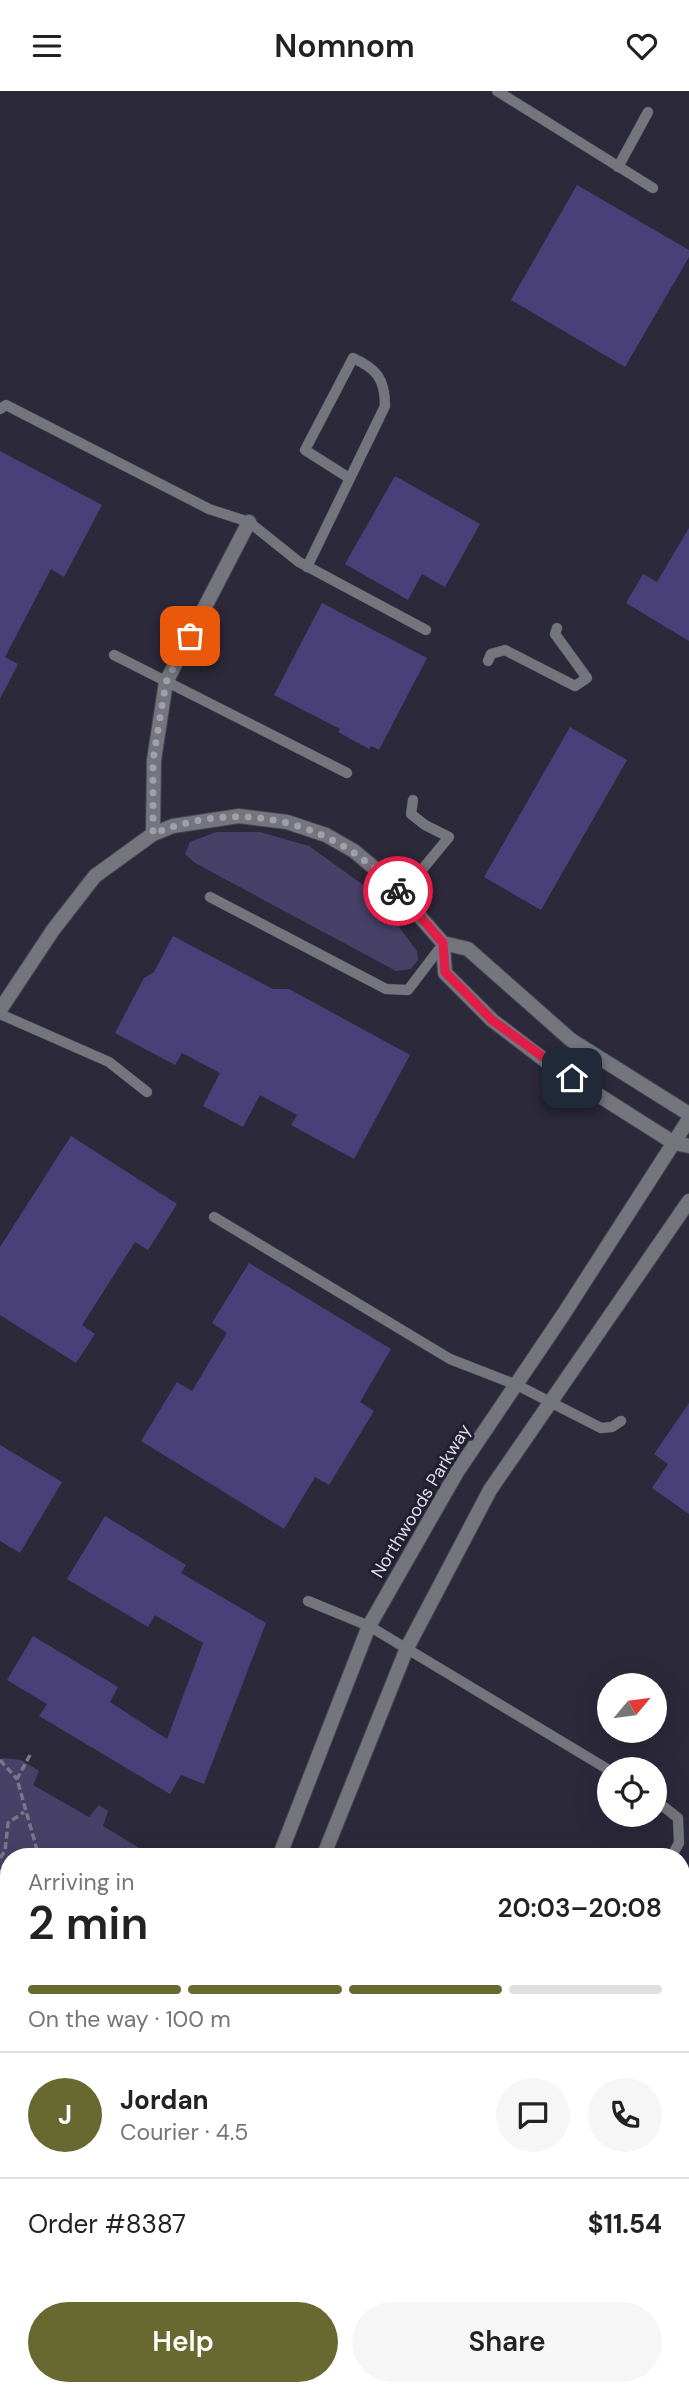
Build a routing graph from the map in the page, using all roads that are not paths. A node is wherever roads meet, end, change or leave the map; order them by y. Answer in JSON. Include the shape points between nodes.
{"nodes":[{"id":1,"x":497,"y":91,"type":"edge"},
{"id":2,"x":648,"y":112,"type":"dead end"},
{"id":3,"x":618,"y":167,"type":"junction"},
{"id":4,"x":653,"y":188,"type":"dead end"},
{"id":5,"x":0,"y":409,"type":"edge"},
{"id":6,"x":349,"y":478,"type":"junction"},
{"id":7,"x":249,"y":522,"type":"junction"},
{"id":8,"x":307,"y":566,"type":"junction"},
{"id":9,"x":557,"y":628,"type":"dead end"},
{"id":10,"x":426,"y":630,"type":"dead end"},
{"id":11,"x":114,"y":655,"type":"dead end"},
{"id":12,"x":488,"y":661,"type":"dead end"},
{"id":13,"x":166,"y":682,"type":"junction"},
{"id":14,"x":347,"y":773,"type":"dead end"},
{"id":15,"x":413,"y":800,"type":"dead end"},
{"id":16,"x":153,"y":834,"type":"junction"},
{"id":17,"x":401,"y":895,"type":"junction"},
{"id":18,"x":210,"y":897,"type":"dead end"},
{"id":19,"x":443,"y":943,"type":"junction"},
{"id":20,"x":0,"y":1012,"type":"edge"},
{"id":21,"x":147,"y":1091,"type":"dead end"},
{"id":22,"x":689,"y":1117,"type":"edge"},
{"id":23,"x":674,"y":1143,"type":"junction"},
{"id":24,"x":689,"y":1146,"type":"edge"},
{"id":25,"x":689,"y":1201,"type":"edge"},
{"id":26,"x":214,"y":1217,"type":"dead end"},
{"id":27,"x":517,"y":1385,"type":"junction"},
{"id":28,"x":551,"y":1402,"type":"junction"},
{"id":29,"x":621,"y":1421,"type":"dead end"},
{"id":30,"x":308,"y":1601,"type":"dead end"},
{"id":31,"x":369,"y":1626,"type":"junction"},
{"id":32,"x":407,"y":1648,"type":"junction"},
{"id":33,"x":597,"y":1763,"type":"edge"},
{"id":34,"x":667,"y":1809,"type":"edge"},
{"id":35,"x":283,"y":1848,"type":"edge"},
{"id":36,"x":327,"y":1848,"type":"edge"},
{"id":37,"x":676,"y":1848,"type":"edge"}],
"edges":[{"from":1,"to":3,"type":"lane"},
{"from":2,"to":3,"type":"lane"},
{"from":3,"to":4,"type":"lane"},
{"from":5,"to":7,"type":"lane","via":[[6,405],[209,509]]},
{"from":6,"to":6,"type":"lane","via":[[385,406],[385,384],[373,367],[353,358],[304,450]]},
{"from":6,"to":8,"type":"lane"},
{"from":7,"to":8,"type":"lane"},
{"from":7,"to":13,"type":"street"},
{"from":8,"to":10,"type":"lane"},
{"from":9,"to":12,"type":"lane","via":[[555,634],[587,678],[575,685],[505,650],[491,654]]},
{"from":11,"to":13,"type":"lane"},
{"from":13,"to":14,"type":"lane"},
{"from":13,"to":16,"type":"street","via":[[153,760]]},
{"from":15,"to":17,"type":"lane","via":[[411,814],[449,837]]},
{"from":16,"to":17,"type":"street","via":[[173,826],[239,816],[287,822],[355,851]]},
{"from":16,"to":20,"type":"street","via":[[95,876],[53,930]]},
{"from":17,"to":19,"type":"street"},
{"from":18,"to":19,"type":"lane","via":[[386,989],[408,990]]},
{"from":19,"to":22,"type":"street","via":[[468,949],[571,1040]]},
{"from":19,"to":23,"type":"street","via":[[445,972],[492,1020],[551,1065]]},
{"from":20,"to":21,"type":"lane","via":[[109,1062]]},
{"from":22,"to":23,"type":"street","name":"Northwoods Parkway"},
{"from":23,"to":24,"type":"street"},
{"from":23,"to":27,"type":"street","name":"Northwoods Parkway"},
{"from":25,"to":28,"type":"street"},
{"from":26,"to":27,"type":"lane","via":[[450,1359]]},
{"from":27,"to":28,"type":"lane"},
{"from":27,"to":31,"type":"street","name":"Northwoods Parkway","via":[[457,1472]]},
{"from":28,"to":29,"type":"lane","via":[[601,1428]]},
{"from":28,"to":32,"type":"street","via":[[490,1490]]},
{"from":30,"to":31,"type":"lane"},
{"from":31,"to":32,"type":"lane"},
{"from":31,"to":35,"type":"street","name":"Northwoods Parkway"},
{"from":32,"to":33,"type":"lane"},
{"from":32,"to":36,"type":"street"},
{"from":34,"to":37,"type":"lane","via":[[678,1818]]}]}
